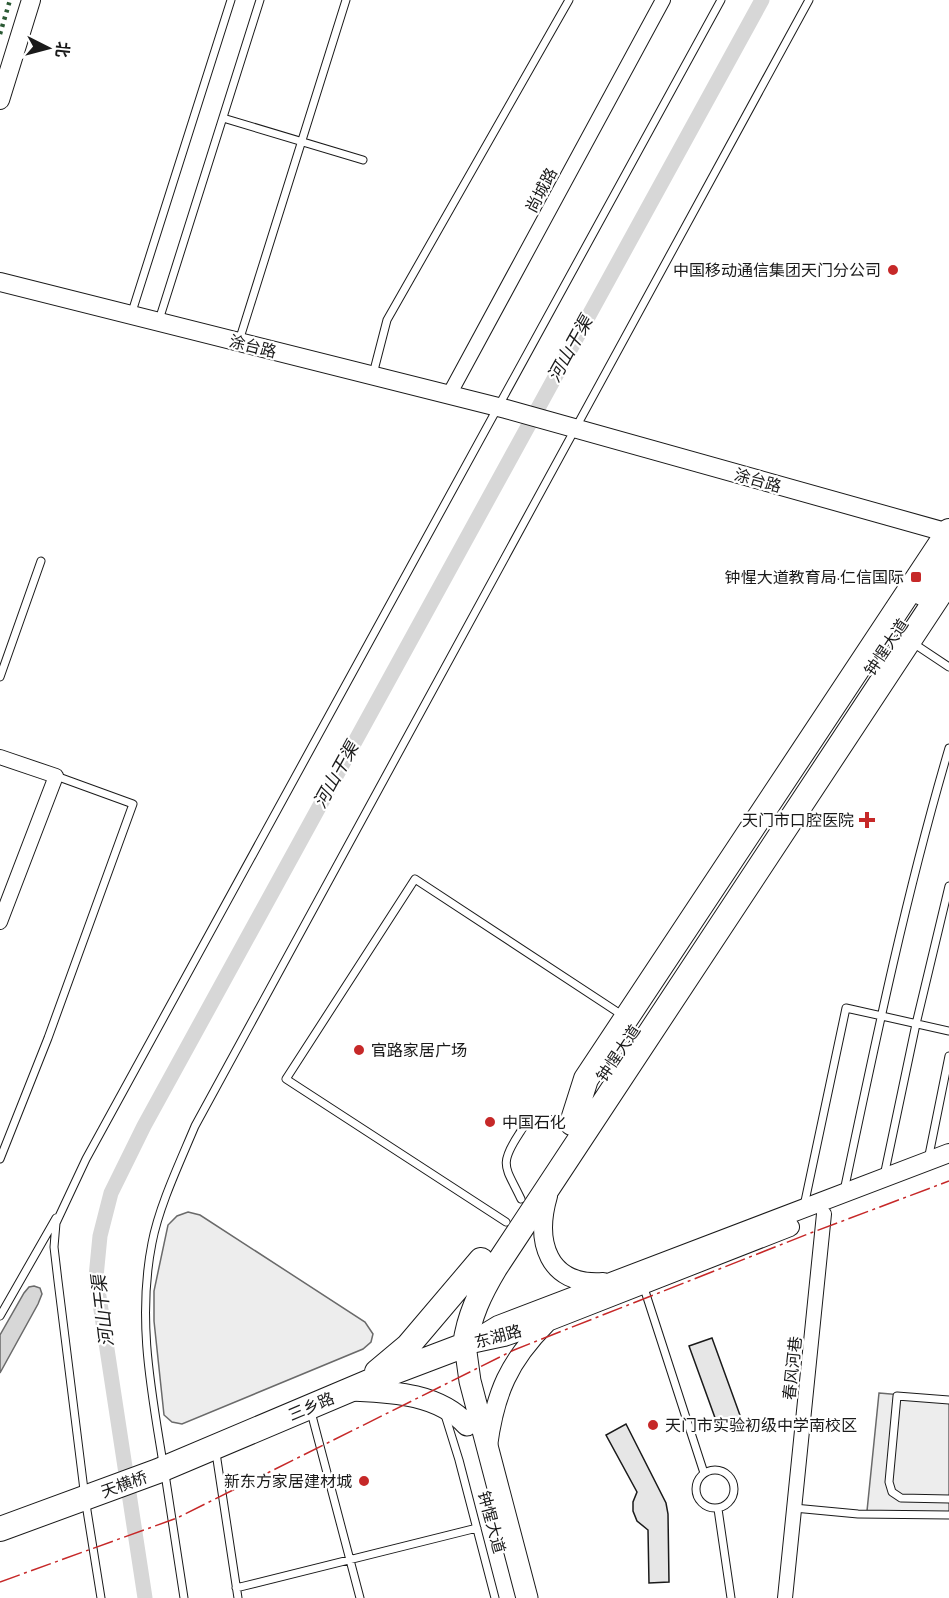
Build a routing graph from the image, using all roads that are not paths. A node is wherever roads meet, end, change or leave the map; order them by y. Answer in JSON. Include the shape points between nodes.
{"nodes":[{"id":1,"x":31,"y":0,"type":"edge"},
{"id":2,"x":231,"y":0,"type":"edge"},
{"id":3,"x":260,"y":0,"type":"edge"},
{"id":4,"x":346,"y":0,"type":"edge"},
{"id":5,"x":569,"y":0,"type":"edge"},
{"id":6,"x":663,"y":0,"type":"edge"},
{"id":7,"x":721,"y":0,"type":"edge"},
{"id":8,"x":809,"y":0,"type":"edge"},
{"id":9,"x":0,"y":100,"type":"edge"},
{"id":10,"x":223,"y":118,"type":"junction"},
{"id":11,"x":302,"y":141,"type":"junction"},
{"id":12,"x":363,"y":160,"type":"dead end"},
{"id":13,"x":0,"y":282,"type":"edge"},
{"id":14,"x":130,"y":315,"type":"junction"},
{"id":15,"x":158,"y":322,"type":"junction"},
{"id":16,"x":238,"y":342,"type":"junction"},
{"id":17,"x":372,"y":376,"type":"junction"},
{"id":18,"x":449,"y":395,"type":"junction"},
{"id":19,"x":502,"y":408,"type":"junction"},
{"id":20,"x":572,"y":427,"type":"junction"},
{"id":21,"x":949,"y":537,"type":"edge"},
{"id":22,"x":41,"y":561,"type":"dead end"},
{"id":23,"x":949,"y":580,"type":"edge"},
{"id":24,"x":949,"y":602,"type":"edge"},
{"id":25,"x":919,"y":646,"type":"junction"},
{"id":26,"x":949,"y":668,"type":"edge"},
{"id":27,"x":0,"y":677,"type":"edge"},
{"id":28,"x":949,"y":748,"type":"edge"},
{"id":29,"x":0,"y":757,"type":"edge"},
{"id":30,"x":56,"y":776,"type":"junction"},
{"id":31,"x":949,"y":886,"type":"edge"},
{"id":32,"x":0,"y":922,"type":"edge"},
{"id":33,"x":729,"y":922,"type":"junction"},
{"id":34,"x":880,"y":1016,"type":"junction"},
{"id":35,"x":626,"y":1018,"type":"junction"},
{"id":36,"x":916,"y":1024,"type":"junction"},
{"id":37,"x":949,"y":1031,"type":"edge"},
{"id":38,"x":949,"y":1056,"type":"edge"},
{"id":39,"x":572,"y":1122,"type":"junction"},
{"id":40,"x":949,"y":1153,"type":"edge"},
{"id":41,"x":0,"y":1159,"type":"edge"},
{"id":42,"x":928,"y":1161,"type":"junction"},
{"id":43,"x":949,"y":1165,"type":"edge"},
{"id":44,"x":883,"y":1178,"type":"junction"},
{"id":45,"x":552,"y":1180,"type":"junction"},
{"id":46,"x":843,"y":1194,"type":"junction"},
{"id":47,"x":521,"y":1199,"type":"junction"},
{"id":48,"x":66,"y":1200,"type":"junction"},
{"id":49,"x":803,"y":1209,"type":"junction"},
{"id":50,"x":824,"y":1214,"type":"junction"},
{"id":51,"x":506,"y":1222,"type":"junction"},
{"id":52,"x":481,"y":1260,"type":"junction"},
{"id":53,"x":640,"y":1278,"type":"junction"},
{"id":54,"x":611,"y":1282,"type":"junction"},
{"id":55,"x":0,"y":1316,"type":"edge"},
{"id":56,"x":550,"y":1321,"type":"junction"},
{"id":57,"x":458,"y":1348,"type":"junction"},
{"id":58,"x":350,"y":1390,"type":"junction"},
{"id":59,"x":949,"y":1400,"type":"edge"},
{"id":60,"x":440,"y":1405,"type":"junction"},
{"id":61,"x":310,"y":1407,"type":"junction"},
{"id":62,"x":467,"y":1425,"type":"junction"},
{"id":63,"x":215,"y":1447,"type":"junction"},
{"id":64,"x":488,"y":1451,"type":"junction"},
{"id":65,"x":161,"y":1470,"type":"junction"},
{"id":66,"x":704,"y":1473,"type":"junction"},
{"id":67,"x":87,"y":1497,"type":"junction"},
{"id":68,"x":949,"y":1499,"type":"edge"},
{"id":69,"x":794,"y":1508,"type":"junction"},
{"id":70,"x":718,"y":1509,"type":"junction"},
{"id":71,"x":949,"y":1515,"type":"edge"},
{"id":72,"x":477,"y":1528,"type":"junction"},
{"id":73,"x":0,"y":1529,"type":"edge"},
{"id":74,"x":350,"y":1560,"type":"junction"},
{"id":75,"x":236,"y":1588,"type":"junction"},
{"id":76,"x":101,"y":1598,"type":"edge"},
{"id":77,"x":184,"y":1598,"type":"edge"},
{"id":78,"x":238,"y":1598,"type":"edge"},
{"id":79,"x":360,"y":1598,"type":"edge"},
{"id":80,"x":495,"y":1598,"type":"edge"},
{"id":81,"x":512,"y":1598,"type":"edge"},
{"id":82,"x":527,"y":1598,"type":"edge"},
{"id":83,"x":731,"y":1598,"type":"edge"},
{"id":84,"x":785,"y":1598,"type":"edge"}],
"edges":[{"from":1,"to":9,"type":"main road"},
{"from":2,"to":14,"type":"lane"},
{"from":3,"to":10,"type":"lane"},
{"from":4,"to":11,"type":"lane"},
{"from":5,"to":17,"type":"lane","via":[[387,320]]},
{"from":6,"to":18,"type":"street","name":"尚城路"},
{"from":7,"to":19,"type":"lane"},
{"from":8,"to":20,"type":"lane"},
{"from":10,"to":11,"type":"lane"},
{"from":10,"to":15,"type":"lane"},
{"from":11,"to":12,"type":"lane"},
{"from":11,"to":16,"type":"lane"},
{"from":13,"to":14,"type":"main road","name":"涂台路"},
{"from":14,"to":15,"type":"main road","name":"涂台路"},
{"from":15,"to":16,"type":"main road","name":"涂台路"},
{"from":16,"to":17,"type":"main road","name":"涂台路"},
{"from":17,"to":18,"type":"main road","name":"涂台路"},
{"from":18,"to":19,"type":"main road","name":"涂台路"},
{"from":19,"to":20,"type":"main road","name":"涂台路"},
{"from":19,"to":48,"type":"lane"},
{"from":20,"to":21,"type":"main road","name":"涂台路"},
{"from":20,"to":65,"type":"lane","via":[[195,1126],[172,1180],[152,1242],[144,1309],[147,1366]]},
{"from":21,"to":35,"type":"highway"},
{"from":21,"to":39,"type":"highway","name":"钟惺大道"},
{"from":22,"to":27,"type":"lane"},
{"from":23,"to":33,"type":"highway","name":"钟惺大道"},
{"from":24,"to":25,"type":"highway"},
{"from":25,"to":26,"type":"lane"},
{"from":25,"to":33,"type":"highway"},
{"from":28,"to":34,"type":"lane"},
{"from":29,"to":30,"type":"street"},
{"from":30,"to":32,"type":"street"},
{"from":30,"to":41,"type":"lane","via":[[133,804]]},
{"from":31,"to":36,"type":"lane"},
{"from":33,"to":45,"type":"highway","name":"钟惺大道"},
{"from":34,"to":36,"type":"lane"},
{"from":34,"to":46,"type":"lane"},
{"from":34,"to":49,"type":"lane","via":[[846,1008]]},
{"from":35,"to":39,"type":"highway","via":[[586,1079]]},
{"from":35,"to":51,"type":"lane","via":[[416,879],[286,1079]]},
{"from":36,"to":37,"type":"lane"},
{"from":36,"to":44,"type":"lane"},
{"from":38,"to":42,"type":"lane"},
{"from":39,"to":47,"type":"highway","name":"钟惺大道"},
{"from":39,"to":47,"type":"lane","via":[[535,1119],[522,1128],[505,1159]]},
{"from":40,"to":42,"type":"main road","name":"东湖路"},
{"from":42,"to":44,"type":"main road","name":"东湖路"},
{"from":43,"to":50,"type":"main road","name":"东湖路"},
{"from":44,"to":46,"type":"main road","name":"东湖路"},
{"from":45,"to":54,"type":"main road","via":[[542,1226],[549,1256],[571,1277]]},
{"from":45,"to":57,"type":"highway","name":"钟惺大道","via":[[485,1284]]},
{"from":46,"to":49,"type":"main road","name":"东湖路"},
{"from":47,"to":51,"type":"highway","name":"钟惺大道"},
{"from":48,"to":55,"type":"lane"},
{"from":48,"to":67,"type":"lane","via":[[56,1223],[54,1247]]},
{"from":49,"to":53,"type":"main road","name":"东湖路"},
{"from":50,"to":53,"type":"main road","name":"东湖路"},
{"from":50,"to":69,"type":"street","name":"春风河巷"},
{"from":51,"to":52,"type":"highway","name":"钟惺大道"},
{"from":52,"to":57,"type":"highway","name":"钟惺大道","via":[[462,1295],[453,1324]]},
{"from":52,"to":58,"type":"highway","via":[[408,1346]]},
{"from":53,"to":54,"type":"main road","name":"东湖路"},
{"from":53,"to":56,"type":"main road","name":"东湖路"},
{"from":53,"to":66,"type":"lane"},
{"from":54,"to":57,"type":"main road","name":"东湖路","via":[[498,1325]]},
{"from":56,"to":57,"type":"main road","name":"东湖路"},
{"from":56,"to":64,"type":"main road","via":[[523,1349],[502,1386]]},
{"from":57,"to":58,"type":"highway","name":"三乡路"},
{"from":57,"to":62,"type":"main road","name":"钟惺大道","via":[[454,1376]]},
{"from":57,"to":64,"type":"main road","name":"钟惺大道"},
{"from":58,"to":60,"type":"main road","via":[[399,1393]]},
{"from":58,"to":61,"type":"highway","name":"三乡路"},
{"from":59,"to":68,"type":"lane","via":[[897,1396],[889,1482],[892,1492],[901,1498]]},
{"from":60,"to":62,"type":"main road"},
{"from":60,"to":72,"type":"lane","via":[[451,1429]]},
{"from":61,"to":63,"type":"highway","name":"三乡路"},
{"from":61,"to":74,"type":"lane"},
{"from":62,"to":81,"type":"main road","name":"钟惺大道"},
{"from":63,"to":65,"type":"highway","name":"三乡路"},
{"from":63,"to":75,"type":"lane"},
{"from":64,"to":82,"type":"main road","name":"钟惺大道"},
{"from":65,"to":67,"type":"highway","name":"天横桥"},
{"from":65,"to":77,"type":"lane"},
{"from":66,"to":70,"type":"lane","via":[[697,1484],[698,1497],[706,1506]]},
{"from":66,"to":70,"type":"lane","via":[[717,1470],[733,1480],[733,1498]]},
{"from":67,"to":73,"type":"highway"},
{"from":67,"to":76,"type":"lane"},
{"from":69,"to":71,"type":"lane","via":[[858,1514]]},
{"from":69,"to":84,"type":"street","name":"春风河巷"},
{"from":70,"to":83,"type":"lane"},
{"from":72,"to":74,"type":"lane"},
{"from":72,"to":80,"type":"lane"},
{"from":74,"to":75,"type":"lane"},
{"from":74,"to":79,"type":"lane"},
{"from":75,"to":78,"type":"lane"}]}
